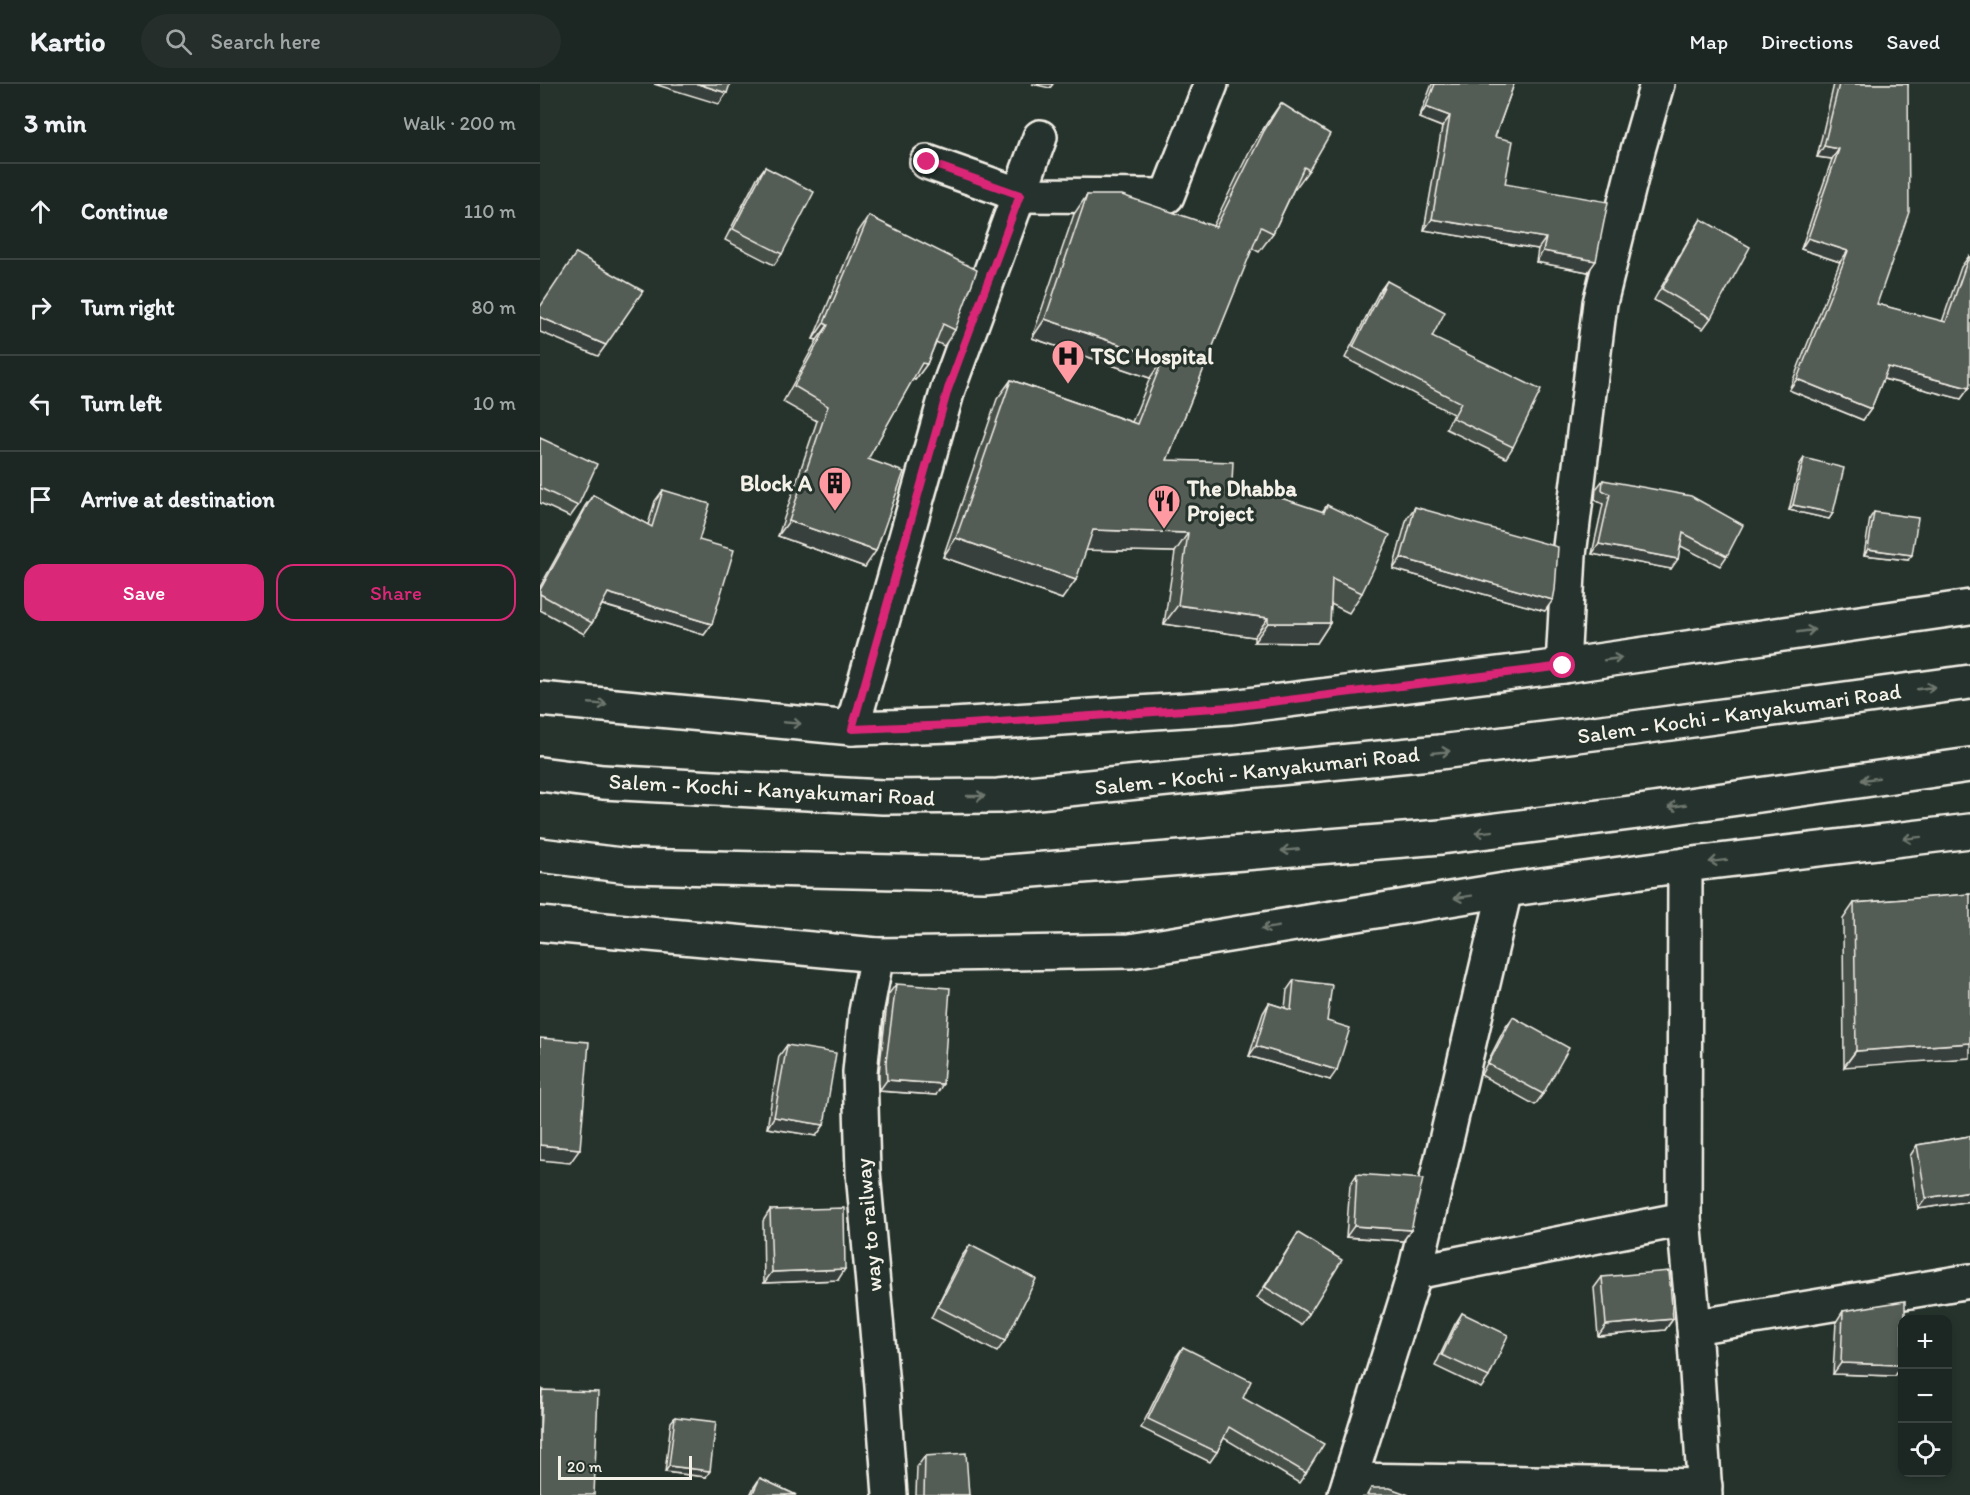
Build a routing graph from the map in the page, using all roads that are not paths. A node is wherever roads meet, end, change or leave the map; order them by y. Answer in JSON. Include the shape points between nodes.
{"nodes":[{"id":1,"x":1211,"y":84,"type":"edge"},
{"id":2,"x":1657,"y":84,"type":"edge"},
{"id":3,"x":1040,"y":137,"type":"dead end"},
{"id":4,"x":927,"y":162,"type":"dead end"},
{"id":5,"x":1020,"y":195,"type":"junction"},
{"id":6,"x":1970,"y":607,"type":"edge"},
{"id":7,"x":1563,"y":666,"type":"junction"},
{"id":8,"x":1970,"y":682,"type":"edge"},
{"id":9,"x":540,"y":699,"type":"edge"},
{"id":10,"x":852,"y":729,"type":"junction"},
{"id":11,"x":1970,"y":765,"type":"edge"},
{"id":12,"x":540,"y":774,"type":"edge"},
{"id":13,"x":1970,"y":831,"type":"edge"},
{"id":14,"x":540,"y":855,"type":"edge"},
{"id":15,"x":1685,"y":865,"type":"junction"},
{"id":16,"x":1505,"y":890,"type":"junction"},
{"id":17,"x":540,"y":924,"type":"edge"},
{"id":18,"x":877,"y":955,"type":"junction"},
{"id":19,"x":1684,"y":1219,"type":"junction"},
{"id":20,"x":1415,"y":1272,"type":"junction"},
{"id":21,"x":1970,"y":1281,"type":"edge"},
{"id":22,"x":1694,"y":1327,"type":"junction"},
{"id":23,"x":1347,"y":1487,"type":"edge"},
{"id":24,"x":1705,"y":1490,"type":"edge"},
{"id":25,"x":890,"y":1495,"type":"edge"}],
"edges":[{"from":1,"to":5,"type":"main road","via":[[1167,196]]},
{"from":2,"to":7,"type":"main road","via":[[1600,303],[1569,555]]},
{"from":3,"to":5,"type":"main road"},
{"from":4,"to":5,"type":"main road"},
{"from":5,"to":10,"type":"main road","via":[[948,389]]},
{"from":7,"to":6,"type":"main road","one_way":true},
{"from":7,"to":10,"type":"main road","via":[[1231,707]]},
{"from":12,"to":8,"type":"main road","name":"Salem - Kochi - Kanyakumari Road","one_way":true,"via":[[883,797],[998,796],[1440,752]]},
{"from":9,"to":10,"type":"main road","one_way":true},
{"from":11,"to":14,"type":"main road","one_way":true,"via":[[1441,837],[983,874],[629,866]]},
{"from":13,"to":15,"type":"main road","one_way":true},
{"from":15,"to":16,"type":"main road"},
{"from":15,"to":19,"type":"main road"},
{"from":16,"to":18,"type":"main road","one_way":true,"via":[[1130,951]]},
{"from":16,"to":20,"type":"main road"},
{"from":17,"to":18,"type":"main road"},
{"from":18,"to":25,"type":"main road","name":"way to railway","via":[[861,1062],[861,1116]]},
{"from":19,"to":20,"type":"main road"},
{"from":19,"to":22,"type":"main road"},
{"from":20,"to":23,"type":"main road"},
{"from":21,"to":22,"type":"main road"},
{"from":22,"to":24,"type":"main road"},
{"from":23,"to":24,"type":"main road"}]}
